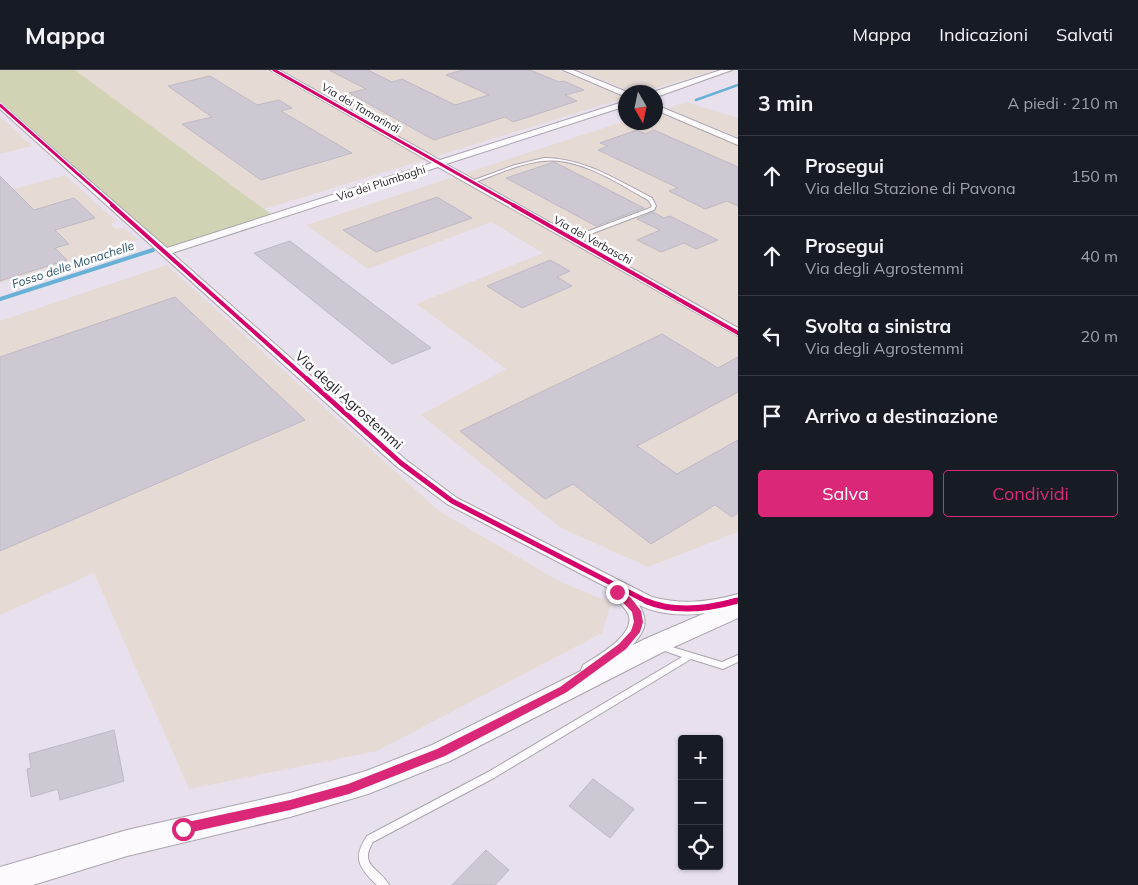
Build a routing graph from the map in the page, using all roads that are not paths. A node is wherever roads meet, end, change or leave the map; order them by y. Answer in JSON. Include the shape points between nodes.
{"nodes":[{"id":1,"x":274,"y":70,"type":"edge"},
{"id":2,"x":567,"y":70,"type":"edge"},
{"id":3,"x":728,"y":70,"type":"edge"},
{"id":4,"x":618,"y":92,"type":"edge"},
{"id":5,"x":663,"y":92,"type":"edge"},
{"id":6,"x":0,"y":104,"type":"edge"},
{"id":7,"x":618,"y":106,"type":"edge"},
{"id":8,"x":663,"y":110,"type":"edge"},
{"id":9,"x":738,"y":142,"type":"edge"},
{"id":10,"x":439,"y":164,"type":"junction"},
{"id":11,"x":471,"y":182,"type":"junction"},
{"id":12,"x":572,"y":239,"type":"junction"},
{"id":13,"x":165,"y":252,"type":"junction"},
{"id":14,"x":738,"y":333,"type":"edge"},
{"id":15,"x":598,"y":577,"type":"junction"},
{"id":16,"x":738,"y":600,"type":"edge"},
{"id":17,"x":738,"y":608,"type":"edge"},
{"id":18,"x":655,"y":645,"type":"junction"},
{"id":19,"x":690,"y":656,"type":"junction"},
{"id":20,"x":738,"y":658,"type":"edge"},
{"id":21,"x":564,"y":690,"type":"junction"},
{"id":22,"x":0,"y":881,"type":"edge"},
{"id":23,"x":384,"y":885,"type":"edge"}],
"edges":[{"from":1,"to":10,"type":"street","name":"Via dei Tamarindi"},
{"from":2,"to":4,"type":"street"},
{"from":3,"to":5,"type":"street"},
{"from":6,"to":13,"type":"street","name":"Via degli Agrostemmi"},
{"from":7,"to":10,"type":"street","name":"Via dei Plumbaghi"},
{"from":8,"to":9,"type":"street"},
{"from":10,"to":11,"type":"street","name":"Via dei Verbaschi"},
{"from":10,"to":13,"type":"street","name":"Via dei Plumbaghi"},
{"from":11,"to":12,"type":"street","name":"Via dei Verbaschi"},
{"from":11,"to":12,"type":"lane","via":[[538,161],[567,160],[581,164],[654,203],[652,209]]},
{"from":12,"to":14,"type":"street","name":"Via dei Verbaschi"},
{"from":13,"to":15,"type":"street","name":"Via degli Agrostemmi","via":[[401,462],[452,501]]},
{"from":15,"to":16,"type":"street","name":"Via degli Agrostemmi","via":[[640,599],[665,607],[702,609]]},
{"from":15,"to":21,"type":"street","name":"Via degli Agrostemmi","via":[[633,606],[638,616],[637,627],[622,646]]},
{"from":17,"to":18,"type":"main road"},
{"from":18,"to":19,"type":"lane"},
{"from":18,"to":21,"type":"main road"},
{"from":19,"to":20,"type":"lane","via":[[723,666]]},
{"from":19,"to":23,"type":"lane","via":[[491,775],[370,839],[363,852],[364,865]]},
{"from":21,"to":22,"type":"main road","via":[[441,752],[349,789],[127,843]]}]}
